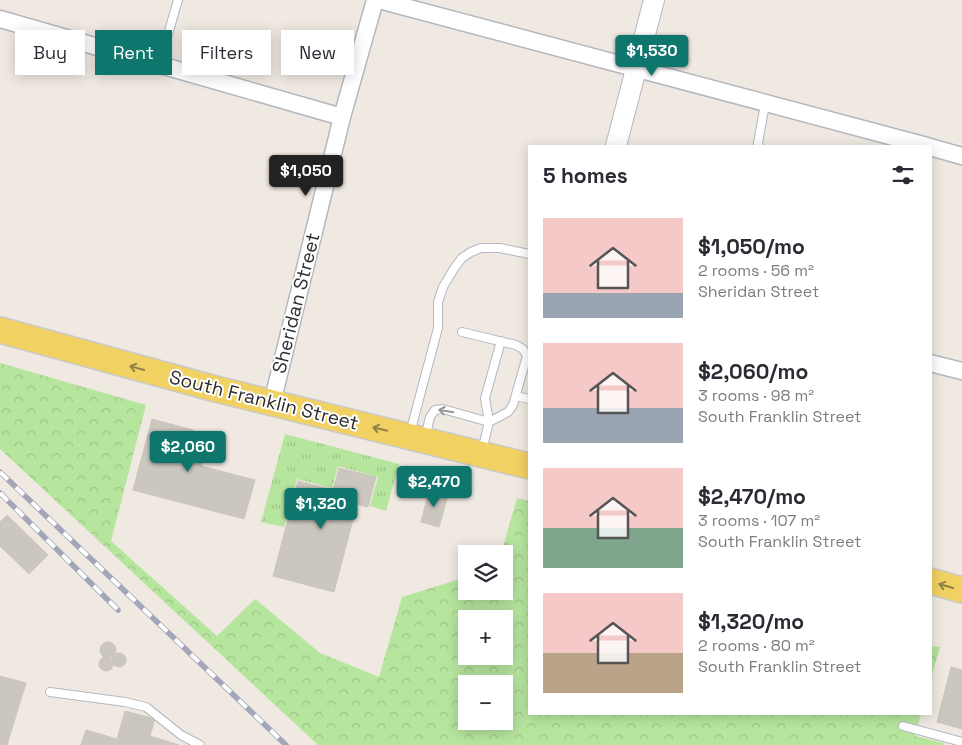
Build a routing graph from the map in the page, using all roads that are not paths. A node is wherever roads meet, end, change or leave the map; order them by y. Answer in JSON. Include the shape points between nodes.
{"nodes":[{"id":1,"x":178,"y":0,"type":"edge"},
{"id":2,"x":375,"y":0,"type":"edge"},
{"id":3,"x":379,"y":0,"type":"edge"},
{"id":4,"x":654,"y":0,"type":"edge"},
{"id":5,"x":0,"y":19,"type":"edge"},
{"id":6,"x":169,"y":30,"type":"edge"},
{"id":7,"x":95,"y":46,"type":"edge"},
{"id":8,"x":172,"y":69,"type":"edge"},
{"id":9,"x":636,"y":69,"type":"junction"},
{"id":10,"x":765,"y":104,"type":"junction"},
{"id":11,"x":342,"y":117,"type":"junction"},
{"id":12,"x":616,"y":145,"type":"edge"},
{"id":13,"x":759,"y":145,"type":"edge"},
{"id":14,"x":920,"y":145,"type":"edge"},
{"id":15,"x":932,"y":148,"type":"edge"},
{"id":16,"x":962,"y":156,"type":"edge"},
{"id":17,"x":528,"y":254,"type":"edge"},
{"id":18,"x":0,"y":330,"type":"edge"},
{"id":19,"x":462,"y":332,"type":"dead end"},
{"id":20,"x":501,"y":341,"type":"junction"},
{"id":21,"x":932,"y":364,"type":"edge"},
{"id":22,"x":962,"y":371,"type":"edge"},
{"id":23,"x":516,"y":396,"type":"junction"},
{"id":24,"x":528,"y":400,"type":"edge"},
{"id":25,"x":272,"y":403,"type":"junction"},
{"id":26,"x":488,"y":422,"type":"junction"},
{"id":27,"x":417,"y":438,"type":"junction"},
{"id":28,"x":482,"y":454,"type":"junction"},
{"id":29,"x":528,"y":466,"type":"edge"},
{"id":30,"x":932,"y":582,"type":"edge"},
{"id":31,"x":962,"y":590,"type":"edge"},
{"id":32,"x":50,"y":692,"type":"dead end"},
{"id":33,"x":903,"y":726,"type":"dead end"},
{"id":34,"x":962,"y":742,"type":"edge"},
{"id":35,"x":200,"y":745,"type":"edge"}],
"edges":[{"from":1,"to":6,"type":"lane"},
{"from":2,"to":11,"type":"street","name":"Sheridan Street"},
{"from":3,"to":9,"type":"street"},
{"from":4,"to":9,"type":"street"},
{"from":5,"to":7,"type":"street"},
{"from":8,"to":11,"type":"street"},
{"from":9,"to":10,"type":"street"},
{"from":9,"to":12,"type":"street"},
{"from":10,"to":13,"type":"lane"},
{"from":10,"to":14,"type":"street"},
{"from":11,"to":25,"type":"street","name":"Sheridan Street"},
{"from":15,"to":16,"type":"street"},
{"from":17,"to":27,"type":"lane","via":[[481,248],[462,258],[455,267],[438,302],[438,328]]},
{"from":25,"to":18,"type":"main road","name":"South Franklin Street","one_way":true},
{"from":19,"to":20,"type":"lane"},
{"from":20,"to":23,"type":"lane","via":[[523,349],[527,356]]},
{"from":20,"to":26,"type":"lane","via":[[485,398]]},
{"from":21,"to":22,"type":"street"},
{"from":23,"to":24,"type":"lane"},
{"from":23,"to":26,"type":"lane","via":[[508,412]]},
{"from":27,"to":25,"type":"main road","name":"South Franklin Street","one_way":true},
{"from":26,"to":27,"type":"lane","one_way":true,"via":[[443,409],[435,410]]},
{"from":26,"to":28,"type":"lane"},
{"from":27,"to":28,"type":"main road","name":"South Franklin Street"},
{"from":28,"to":29,"type":"main road","name":"South Franklin Street"},
{"from":31,"to":30,"type":"main road","one_way":true},
{"from":32,"to":35,"type":"lane","via":[[146,706]]},
{"from":33,"to":34,"type":"lane"}]}
